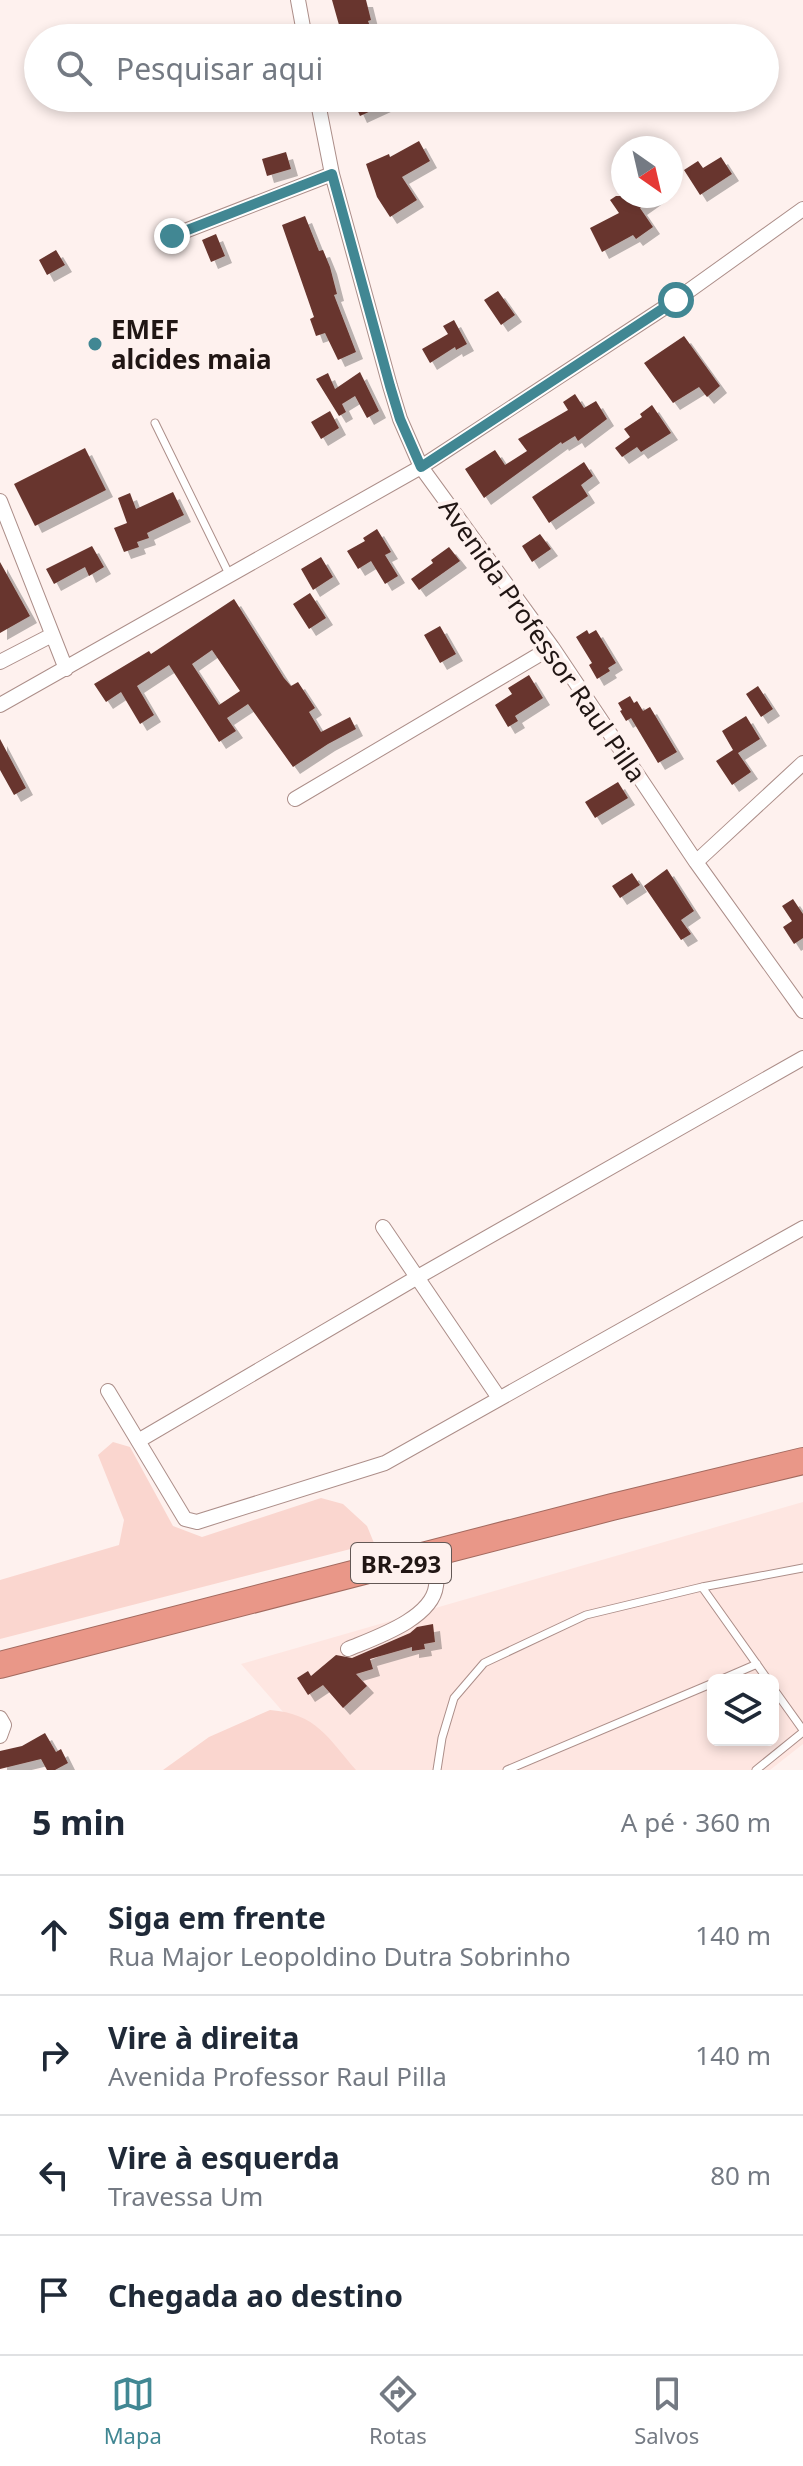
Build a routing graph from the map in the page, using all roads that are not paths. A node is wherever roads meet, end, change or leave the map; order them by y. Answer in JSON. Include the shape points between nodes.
{"nodes":[{"id":1,"x":298,"y":0,"type":"edge"},
{"id":2,"x":302,"y":24,"type":"edge"},
{"id":3,"x":320,"y":112,"type":"edge"},
{"id":4,"x":332,"y":174,"type":"junction"},
{"id":5,"x":803,"y":209,"type":"edge"},
{"id":6,"x":172,"y":236,"type":"dead end"},
{"id":7,"x":155,"y":423,"type":"dead end"},
{"id":8,"x":421,"y":467,"type":"junction"},
{"id":9,"x":0,"y":501,"type":"edge"},
{"id":10,"x":230,"y":576,"type":"junction"},
{"id":11,"x":52,"y":635,"type":"junction"},
{"id":12,"x":552,"y":647,"type":"junction"},
{"id":13,"x":0,"y":662,"type":"edge"},
{"id":14,"x":66,"y":669,"type":"junction"},
{"id":15,"x":0,"y":705,"type":"edge"},
{"id":16,"x":803,"y":763,"type":"edge"},
{"id":17,"x":295,"y":799,"type":"dead end"},
{"id":18,"x":696,"y":862,"type":"junction"},
{"id":19,"x":803,"y":1011,"type":"edge"},
{"id":20,"x":803,"y":1058,"type":"edge"},
{"id":21,"x":383,"y":1227,"type":"dead end"},
{"id":22,"x":803,"y":1228,"type":"edge"},
{"id":23,"x":416,"y":1278,"type":"junction"},
{"id":24,"x":108,"y":1391,"type":"dead end"},
{"id":25,"x":499,"y":1398,"type":"junction"},
{"id":26,"x":138,"y":1441,"type":"junction"},
{"id":27,"x":803,"y":1461,"type":"edge"},
{"id":28,"x":433,"y":1555,"type":"junction"},
{"id":29,"x":803,"y":1568,"type":"edge"},
{"id":30,"x":702,"y":1587,"type":"junction"},
{"id":31,"x":348,"y":1649,"type":"dead end"},
{"id":32,"x":757,"y":1664,"type":"junction"},
{"id":33,"x":0,"y":1665,"type":"edge"},
{"id":34,"x":734,"y":1674,"type":"edge"},
{"id":35,"x":764,"y":1674,"type":"edge"},
{"id":36,"x":707,"y":1686,"type":"edge"},
{"id":37,"x":779,"y":1697,"type":"edge"},
{"id":38,"x":0,"y":1718,"type":"edge"},
{"id":39,"x":803,"y":1731,"type":"edge"},
{"id":40,"x":0,"y":1736,"type":"edge"},
{"id":41,"x":437,"y":1770,"type":"edge"},
{"id":42,"x":507,"y":1770,"type":"edge"},
{"id":43,"x":756,"y":1770,"type":"edge"}],
"edges":[{"from":1,"to":2,"type":"street"},
{"from":3,"to":4,"type":"street","name":"Avenida Professor Raul Pilla"},
{"from":4,"to":6,"type":"street"},
{"from":4,"to":8,"type":"street","name":"Avenida Professor Raul Pilla","via":[[400,419]]},
{"from":5,"to":8,"type":"street","via":[[676,300]]},
{"from":7,"to":10,"type":"lane"},
{"from":8,"to":10,"type":"street"},
{"from":8,"to":12,"type":"street","name":"Avenida Professor Raul Pilla"},
{"from":9,"to":11,"type":"street"},
{"from":10,"to":14,"type":"street"},
{"from":11,"to":13,"type":"street"},
{"from":11,"to":14,"type":"street"},
{"from":12,"to":17,"type":"street"},
{"from":12,"to":18,"type":"street","name":"Avenida Professor Raul Pilla"},
{"from":14,"to":15,"type":"street"},
{"from":16,"to":18,"type":"street"},
{"from":18,"to":19,"type":"street","name":"Avenida Professor Raul Pilla"},
{"from":20,"to":23,"type":"street"},
{"from":21,"to":23,"type":"street"},
{"from":22,"to":25,"type":"street"},
{"from":23,"to":25,"type":"street"},
{"from":23,"to":26,"type":"street"},
{"from":24,"to":26,"type":"street"},
{"from":25,"to":26,"type":"street","via":[[385,1463],[197,1522],[185,1519]]},
{"from":27,"to":28,"type":"highway","number":"BR-293"},
{"from":28,"to":31,"type":"street","via":[[433,1598],[401,1625]]},
{"from":28,"to":33,"type":"highway","number":"BR-293"},
{"from":29,"to":30,"type":"lane"},
{"from":30,"to":32,"type":"lane"},
{"from":30,"to":41,"type":"lane","via":[[586,1615],[484,1663],[454,1698]]},
{"from":32,"to":34,"type":"lane"},
{"from":32,"to":35,"type":"lane"},
{"from":36,"to":42,"type":"lane"},
{"from":37,"to":39,"type":"lane"},
{"from":38,"to":40,"type":"street"},
{"from":39,"to":43,"type":"lane"}]}
